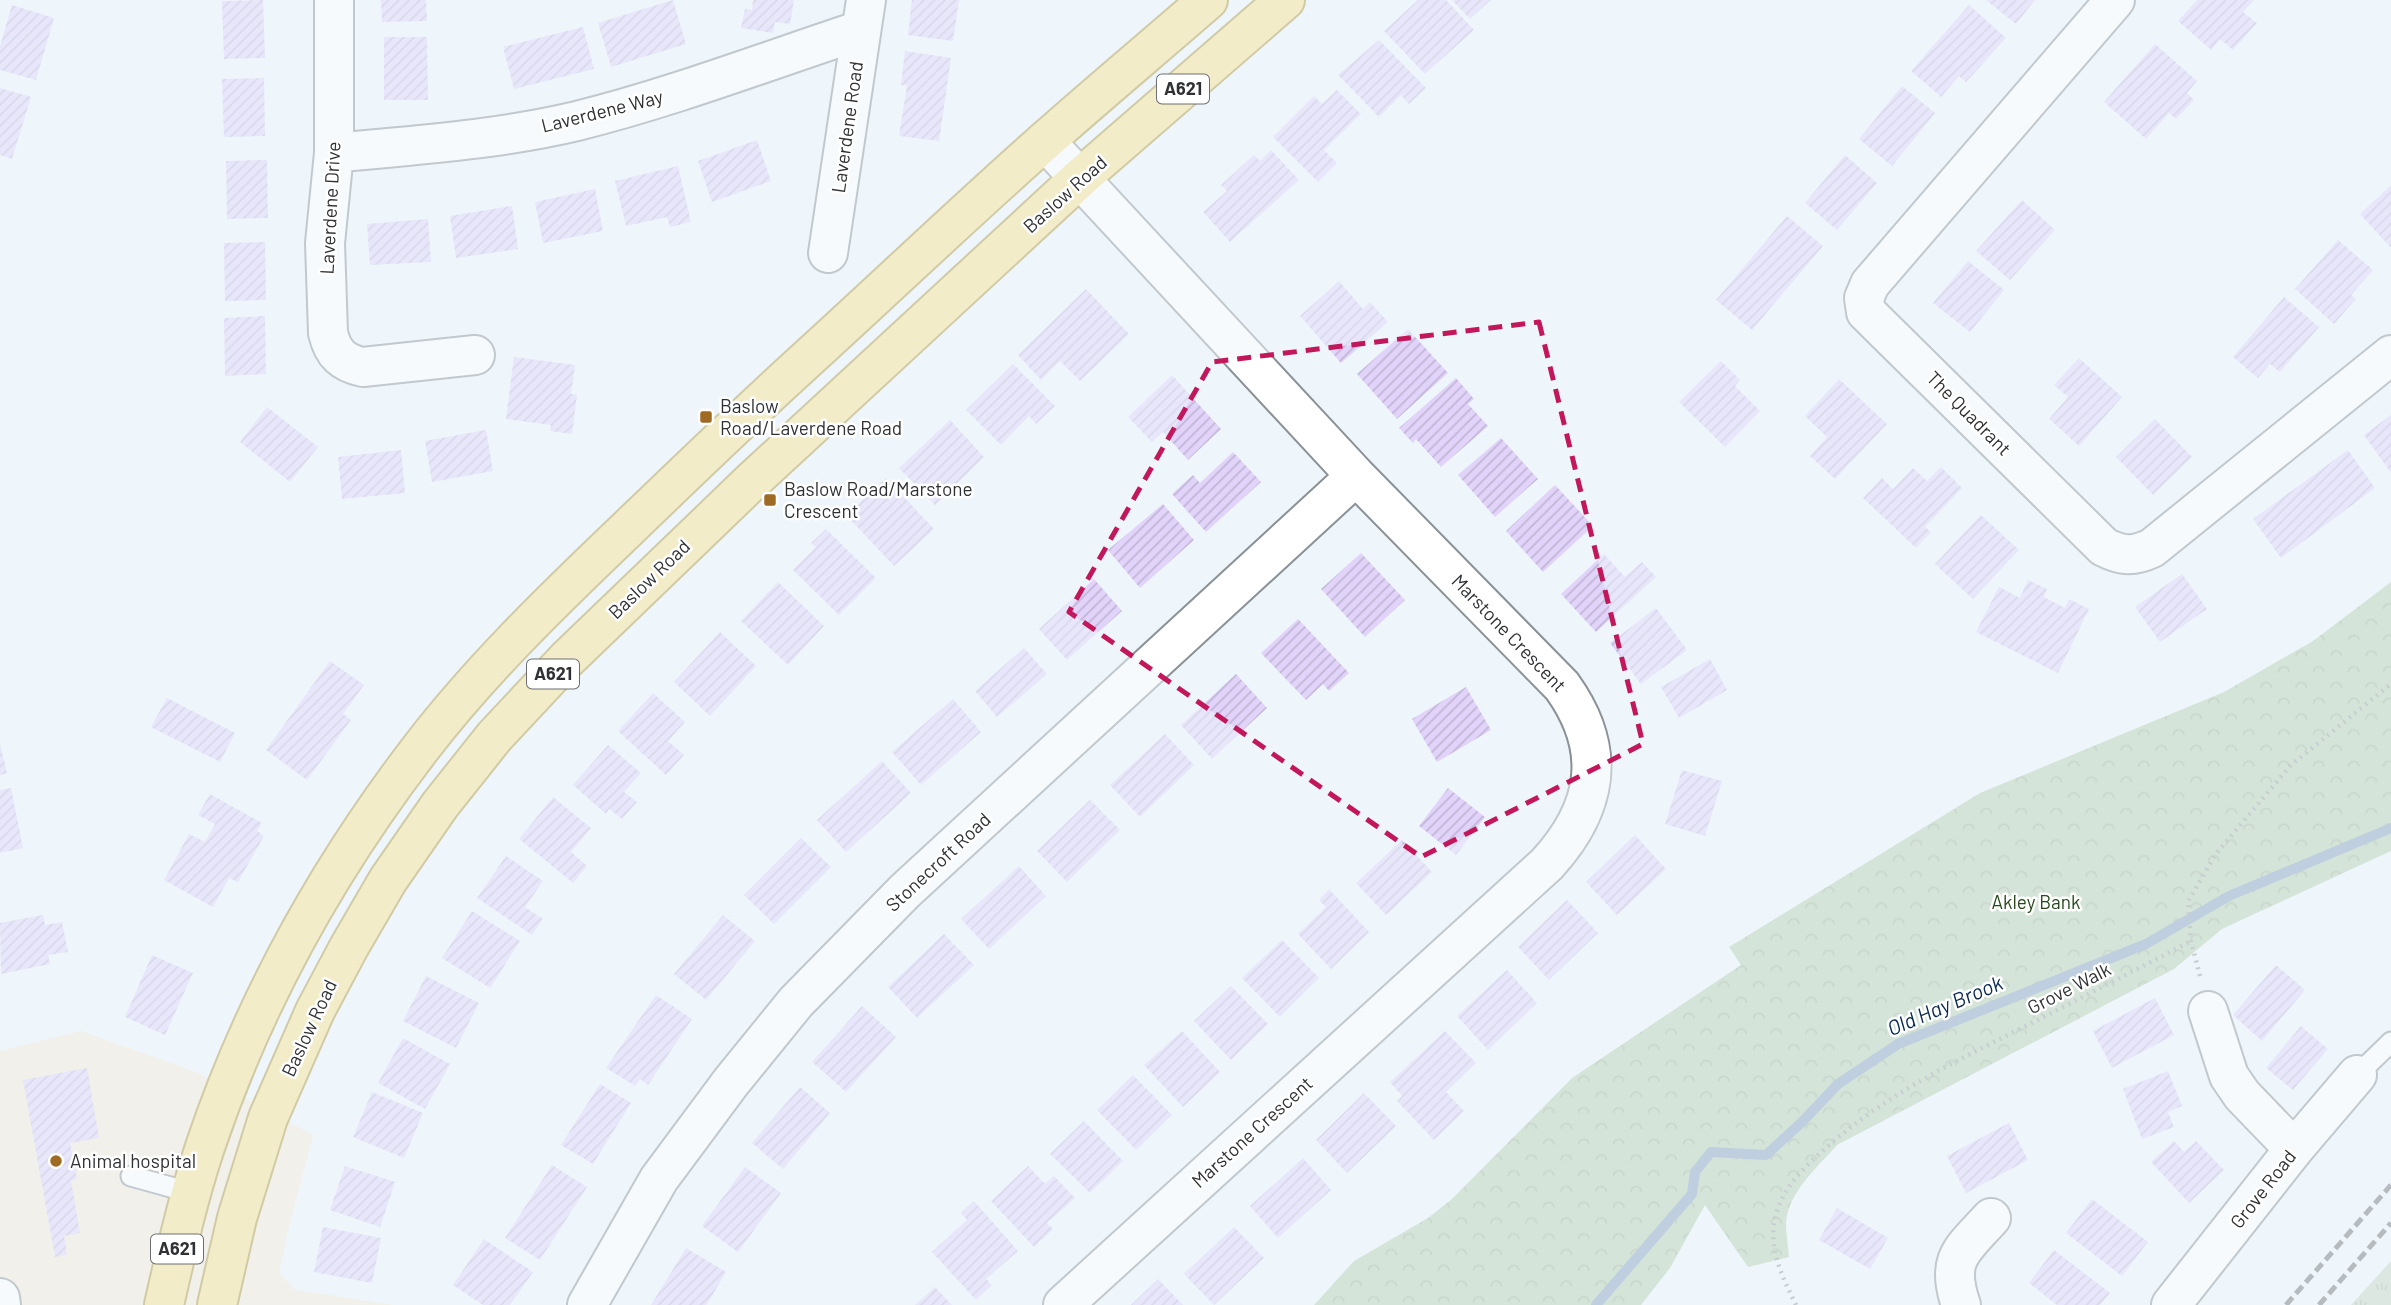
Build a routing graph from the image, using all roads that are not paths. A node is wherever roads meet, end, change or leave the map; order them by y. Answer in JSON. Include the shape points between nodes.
{"nodes":[{"id":1,"x":334,"y":0,"type":"edge"},
{"id":2,"x":1208,"y":0,"type":"edge"},
{"id":3,"x":1285,"y":0,"type":"edge"},
{"id":4,"x":2115,"y":0,"type":"edge"},
{"id":5,"x":864,"y":15,"type":"edge"},
{"id":6,"x":1045,"y":141,"type":"junction"},
{"id":7,"x":334,"y":153,"type":"junction"},
{"id":8,"x":1080,"y":178,"type":"junction"},
{"id":9,"x":828,"y":253,"type":"dead end"},
{"id":10,"x":475,"y":355,"type":"dead end"},
{"id":11,"x":2391,"y":355,"type":"edge"},
{"id":12,"x":1356,"y":476,"type":"junction"},
{"id":13,"x":2208,"y":1011,"type":"dead end"},
{"id":14,"x":2391,"y":1042,"type":"edge"},
{"id":15,"x":2357,"y":1075,"type":"joint"},
{"id":16,"x":2294,"y":1149,"type":"junction"},
{"id":17,"x":131,"y":1176,"type":"dead end"},
{"id":18,"x":192,"y":1193,"type":"junction"},
{"id":19,"x":1991,"y":1217,"type":"dead end"},
{"id":20,"x":0,"y":1298,"type":"edge"},
{"id":21,"x":1,"y":1305,"type":"edge"},
{"id":22,"x":164,"y":1305,"type":"edge"},
{"id":23,"x":217,"y":1305,"type":"edge"},
{"id":24,"x":587,"y":1305,"type":"edge"},
{"id":25,"x":1063,"y":1305,"type":"edge"},
{"id":26,"x":1961,"y":1305,"type":"edge"},
{"id":27,"x":2171,"y":1305,"type":"edge"}],
"edges":[{"from":1,"to":7,"type":"street","name":"Laverdene Drive"},
{"from":2,"to":6,"type":"main road","number":"A621"},
{"from":3,"to":8,"type":"main road","name":"Baslow Road","number":"A621"},
{"from":4,"to":11,"type":"street","name":"The Quadrant","via":[[1870,284],[1864,298],[1866,312],[2104,547],[2120,555],[2137,555],[2152,548]]},
{"from":5,"to":7,"type":"street","name":"Laverdene Way","via":[[667,94],[576,121],[466,141]]},
{"from":5,"to":9,"type":"street","name":"Laverdene Road"},
{"from":6,"to":8,"type":"street","name":"Marstone Crescent"},
{"from":6,"to":18,"type":"main road","number":"A621","via":[[556,597],[421,748],[315,905],[271,988],[233,1070]]},
{"from":7,"to":10,"type":"street","name":"Laverdene Drive","via":[[325,243],[328,333],[334,352],[346,363],[363,367]]},
{"from":8,"to":12,"type":"street","name":"Marstone Crescent"},
{"from":8,"to":23,"type":"main road","name":"Baslow Road","number":"A621","via":[[566,660],[494,737],[440,805],[388,880],[315,1011],[268,1118],[237,1218]]},
{"from":12,"to":24,"type":"street","name":"Stonecroft Road","via":[[905,891],[796,1002],[659,1179]]},
{"from":12,"to":25,"type":"street","name":"Marstone Crescent","via":[[1572,700],[1591,747],[1593,765],[1586,803],[1570,837],[1547,864]]},
{"from":13,"to":16,"type":"street","via":[[2229,1076],[2250,1105]]},
{"from":14,"to":15,"type":"lane"},
{"from":15,"to":16,"type":"street","name":"Grove Road"},
{"from":16,"to":27,"type":"street","name":"Grove Road"},
{"from":17,"to":18,"type":"lane"},
{"from":18,"to":22,"type":"main road","number":"A621"},
{"from":19,"to":26,"type":"street","via":[[1954,1265]]},
{"from":20,"to":21,"type":"street"}]}
